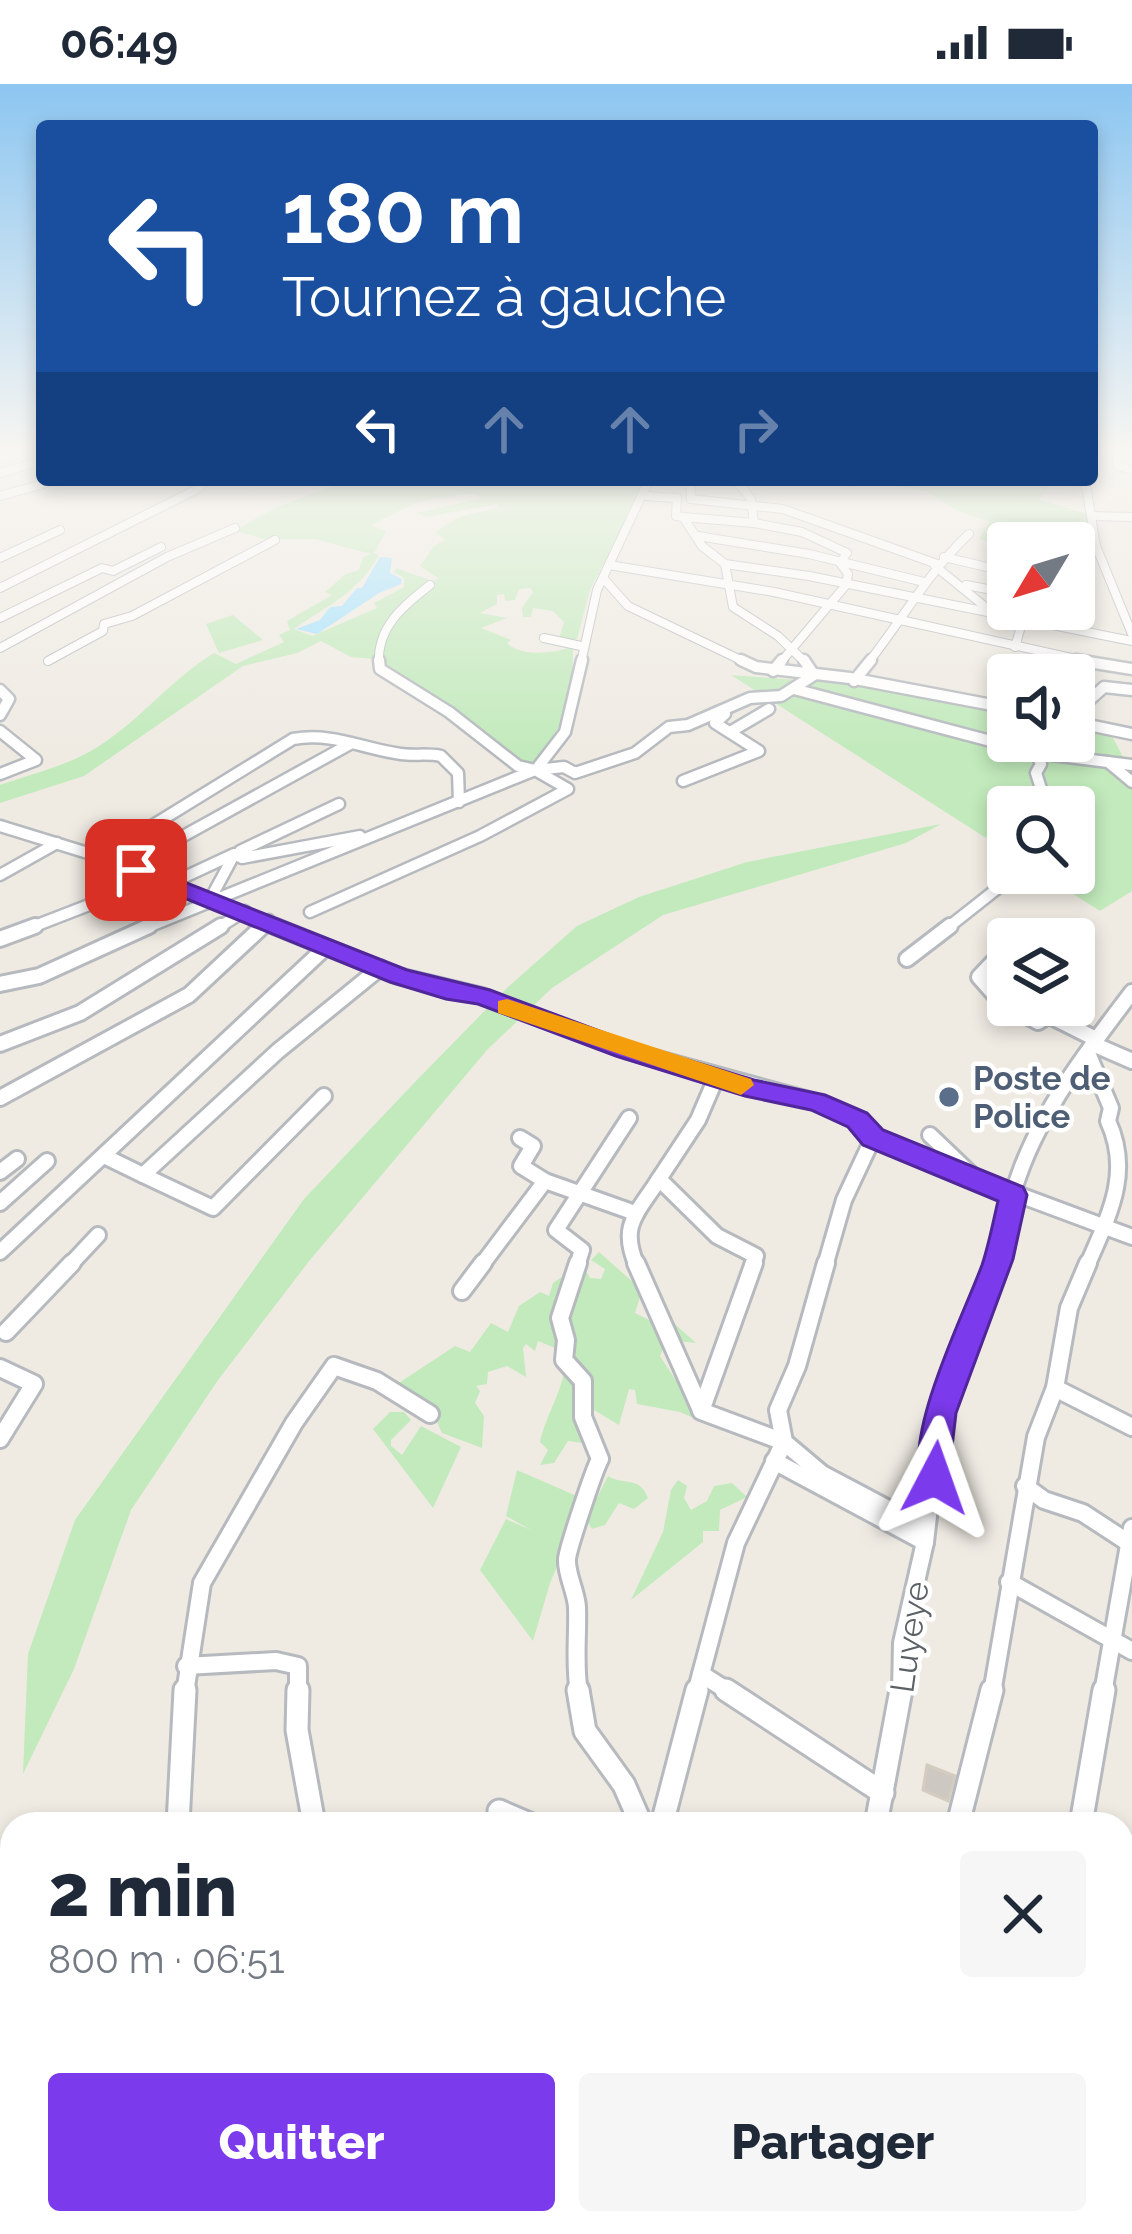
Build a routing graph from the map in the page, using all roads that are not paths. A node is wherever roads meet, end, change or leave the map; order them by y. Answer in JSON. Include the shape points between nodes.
{"nodes":[{"id":1,"x":66,"y":552,"type":"edge"},
{"id":2,"x":150,"y":552,"type":"edge"},
{"id":3,"x":178,"y":552,"type":"edge"},
{"id":4,"x":252,"y":552,"type":"edge"},
{"id":5,"x":616,"y":552,"type":"edge"},
{"id":6,"x":709,"y":552,"type":"edge"},
{"id":7,"x":784,"y":552,"type":"edge"},
{"id":8,"x":847,"y":552,"type":"edge"},
{"id":9,"x":910,"y":552,"type":"edge"},
{"id":10,"x":949,"y":552,"type":"edge"},
{"id":11,"x":1098,"y":552,"type":"edge"},
{"id":12,"x":938,"y":562,"type":"junction"},
{"id":13,"x":840,"y":563,"type":"junction"},
{"id":14,"x":609,"y":565,"type":"junction"},
{"id":15,"x":726,"y":568,"type":"junction"},
{"id":16,"x":987,"y":569,"type":"edge"},
{"id":17,"x":604,"y":579,"type":"junction"},
{"id":18,"x":926,"y":580,"type":"junction"},
{"id":19,"x":957,"y":584,"type":"junction"},
{"id":20,"x":430,"y":585,"type":"dead end"},
{"id":21,"x":846,"y":585,"type":"junction"},
{"id":22,"x":728,"y":586,"type":"junction"},
{"id":23,"x":0,"y":588,"type":"edge"},
{"id":24,"x":987,"y":589,"type":"edge"},
{"id":25,"x":774,"y":592,"type":"junction"},
{"id":26,"x":916,"y":601,"type":"junction"},
{"id":27,"x":828,"y":604,"type":"junction"},
{"id":28,"x":987,"y":608,"type":"edge"},
{"id":29,"x":987,"y":616,"type":"edge"},
{"id":30,"x":0,"y":618,"type":"edge"},
{"id":31,"x":898,"y":620,"type":"junction"},
{"id":32,"x":1022,"y":630,"type":"edge"},
{"id":33,"x":1075,"y":630,"type":"edge"},
{"id":34,"x":544,"y":638,"type":"dead end"},
{"id":35,"x":1132,"y":638,"type":"edge"},
{"id":36,"x":581,"y":646,"type":"junction"},
{"id":37,"x":1015,"y":647,"type":"junction"},
{"id":38,"x":0,"y":648,"type":"edge"},
{"id":39,"x":791,"y":650,"type":"junction"},
{"id":40,"x":48,"y":661,"type":"dead end"},
{"id":41,"x":1132,"y":669,"type":"edge"},
{"id":42,"x":773,"y":671,"type":"junction"},
{"id":43,"x":814,"y":674,"type":"junction"},
{"id":44,"x":854,"y":680,"type":"junction"},
{"id":45,"x":794,"y":689,"type":"junction"},
{"id":46,"x":0,"y":690,"type":"edge"},
{"id":47,"x":1132,"y":690,"type":"edge"},
{"id":48,"x":1095,"y":695,"type":"edge"},
{"id":49,"x":5,"y":700,"type":"edge"},
{"id":50,"x":987,"y":704,"type":"edge"},
{"id":51,"x":737,"y":705,"type":"junction"},
{"id":52,"x":769,"y":709,"type":"dead end"},
{"id":53,"x":0,"y":715,"type":"edge"},
{"id":54,"x":1095,"y":726,"type":"edge"},
{"id":55,"x":0,"y":731,"type":"edge"},
{"id":56,"x":730,"y":732,"type":"junction"},
{"id":57,"x":1132,"y":734,"type":"edge"},
{"id":58,"x":987,"y":740,"type":"edge"},
{"id":59,"x":350,"y":744,"type":"junction"},
{"id":60,"x":1095,"y":760,"type":"edge"},
{"id":61,"x":1107,"y":761,"type":"junction"},
{"id":62,"x":1132,"y":765,"type":"edge"},
{"id":63,"x":536,"y":769,"type":"junction"},
{"id":64,"x":0,"y":774,"type":"edge"},
{"id":65,"x":682,"y":781,"type":"dead end"},
{"id":66,"x":1132,"y":782,"type":"edge"},
{"id":67,"x":459,"y":802,"type":"junction"},
{"id":68,"x":339,"y":804,"type":"dead end"},
{"id":69,"x":0,"y":826,"type":"edge"},
{"id":70,"x":372,"y":835,"type":"junction"},
{"id":71,"x":57,"y":844,"type":"junction"},
{"id":72,"x":234,"y":854,"type":"junction"},
{"id":73,"x":103,"y":856,"type":"junction"},
{"id":74,"x":129,"y":866,"type":"junction"},
{"id":75,"x":144,"y":873,"type":"junction"},
{"id":76,"x":0,"y":875,"type":"edge"},
{"id":77,"x":172,"y":881,"type":"junction"},
{"id":78,"x":991,"y":894,"type":"edge"},
{"id":79,"x":213,"y":898,"type":"junction"},
{"id":80,"x":245,"y":911,"type":"junction"},
{"id":81,"x":310,"y":912,"type":"dead end"},
{"id":82,"x":269,"y":920,"type":"junction"},
{"id":83,"x":0,"y":939,"type":"edge"},
{"id":84,"x":325,"y":948,"type":"junction"},
{"id":85,"x":907,"y":959,"type":"dead end"},
{"id":86,"x":380,"y":968,"type":"junction"},
{"id":87,"x":0,"y":984,"type":"edge"},
{"id":88,"x":1129,"y":1004,"type":"edge"},
{"id":89,"x":1072,"y":1026,"type":"edge"},
{"id":90,"x":1132,"y":1043,"type":"edge"},
{"id":91,"x":0,"y":1044,"type":"edge"},
{"id":92,"x":1095,"y":1046,"type":"junction"},
{"id":93,"x":1132,"y":1061,"type":"edge"},
{"id":94,"x":716,"y":1078,"type":"junction"},
{"id":95,"x":324,"y":1096,"type":"dead end"},
{"id":96,"x":0,"y":1098,"type":"edge"},
{"id":97,"x":628,"y":1118,"type":"dead end"},
{"id":98,"x":930,"y":1135,"type":"dead end"},
{"id":99,"x":520,"y":1138,"type":"dead end"},
{"id":100,"x":873,"y":1138,"type":"junction"},
{"id":101,"x":106,"y":1157,"type":"junction"},
{"id":102,"x":17,"y":1159,"type":"dead end"},
{"id":103,"x":47,"y":1161,"type":"dead end"},
{"id":104,"x":0,"y":1172,"type":"edge"},
{"id":105,"x":143,"y":1174,"type":"junction"},
{"id":106,"x":659,"y":1179,"type":"junction"},
{"id":107,"x":545,"y":1181,"type":"junction"},
{"id":108,"x":983,"y":1185,"type":"junction"},
{"id":109,"x":578,"y":1192,"type":"junction"},
{"id":110,"x":1013,"y":1195,"type":"junction"},
{"id":111,"x":0,"y":1203,"type":"edge"},
{"id":112,"x":635,"y":1213,"type":"junction"},
{"id":113,"x":1105,"y":1228,"type":"junction"},
{"id":114,"x":98,"y":1235,"type":"dead end"},
{"id":115,"x":1132,"y":1237,"type":"edge"},
{"id":116,"x":0,"y":1252,"type":"edge"},
{"id":117,"x":462,"y":1291,"type":"dead end"},
{"id":118,"x":2,"y":1332,"type":"edge"},
{"id":119,"x":0,"y":1368,"type":"edge"},
{"id":120,"x":1055,"y":1388,"type":"junction"},
{"id":121,"x":701,"y":1410,"type":"junction"},
{"id":122,"x":430,"y":1414,"type":"dead end"},
{"id":123,"x":1132,"y":1427,"type":"edge"},
{"id":124,"x":0,"y":1439,"type":"edge"},
{"id":125,"x":784,"y":1442,"type":"junction"},
{"id":126,"x":774,"y":1461,"type":"junction"},
{"id":127,"x":1025,"y":1486,"type":"junction"},
{"id":128,"x":925,"y":1536,"type":"junction"},
{"id":129,"x":1131,"y":1539,"type":"edge"},
{"id":130,"x":1009,"y":1582,"type":"junction"},
{"id":131,"x":1112,"y":1640,"type":"junction"},
{"id":132,"x":1132,"y":1651,"type":"edge"},
{"id":133,"x":187,"y":1666,"type":"junction"},
{"id":134,"x":701,"y":1674,"type":"junction"},
{"id":135,"x":883,"y":1792,"type":"junction"},
{"id":136,"x":499,"y":1810,"type":"dead end"},
{"id":137,"x":179,"y":1812,"type":"edge"},
{"id":138,"x":312,"y":1812,"type":"edge"},
{"id":139,"x":503,"y":1812,"type":"edge"},
{"id":140,"x":636,"y":1812,"type":"edge"},
{"id":141,"x":665,"y":1812,"type":"edge"},
{"id":142,"x":879,"y":1812,"type":"edge"},
{"id":143,"x":961,"y":1812,"type":"edge"},
{"id":144,"x":1083,"y":1812,"type":"edge"}],
"edges":[{"from":1,"to":23,"type":"street"},
{"from":2,"to":30,"type":"street"},
{"from":3,"to":38,"type":"street"},
{"from":4,"to":40,"type":"street","via":[[104,624]]},
{"from":5,"to":14,"type":"street"},
{"from":6,"to":15,"type":"street"},
{"from":7,"to":13,"type":"street"},
{"from":8,"to":13,"type":"street"},
{"from":9,"to":12,"type":"street"},
{"from":10,"to":12,"type":"street"},
{"from":11,"to":35,"type":"street"},
{"from":12,"to":16,"type":"street"},
{"from":12,"to":18,"type":"street"},
{"from":12,"to":19,"type":"street"},
{"from":13,"to":18,"type":"street"},
{"from":13,"to":21,"type":"street"},
{"from":14,"to":17,"type":"street"},
{"from":14,"to":22,"type":"street"},
{"from":15,"to":21,"type":"street"},
{"from":15,"to":22,"type":"street"},
{"from":15,"to":25,"type":"street"},
{"from":17,"to":36,"type":"street"},
{"from":17,"to":42,"type":"street","via":[[633,610]]},
{"from":18,"to":19,"type":"street"},
{"from":18,"to":26,"type":"street"},
{"from":19,"to":24,"type":"street"},
{"from":19,"to":28,"type":"street"},
{"from":20,"to":63,"type":"street","via":[[394,613],[380,669],[504,758]]},
{"from":21,"to":26,"type":"street"},
{"from":21,"to":27,"type":"street"},
{"from":22,"to":25,"type":"street"},
{"from":22,"to":39,"type":"street","via":[[734,607],[777,631]]},
{"from":25,"to":27,"type":"street"},
{"from":26,"to":29,"type":"street"},
{"from":26,"to":31,"type":"street"},
{"from":27,"to":31,"type":"street"},
{"from":27,"to":39,"type":"street"},
{"from":31,"to":37,"type":"street"},
{"from":31,"to":44,"type":"street"},
{"from":32,"to":37,"type":"street"},
{"from":33,"to":35,"type":"street"},
{"from":34,"to":36,"type":"street"},
{"from":36,"to":63,"type":"street","via":[[568,727]]},
{"from":37,"to":41,"type":"street"},
{"from":39,"to":42,"type":"street"},
{"from":39,"to":43,"type":"street"},
{"from":42,"to":43,"type":"street"},
{"from":43,"to":44,"type":"street"},
{"from":43,"to":45,"type":"street"},
{"from":44,"to":50,"type":"street"},
{"from":45,"to":51,"type":"street"},
{"from":45,"to":58,"type":"street"},
{"from":46,"to":49,"type":"street"},
{"from":47,"to":48,"type":"street","via":[[1104,687]]},
{"from":49,"to":53,"type":"street"},
{"from":51,"to":56,"type":"street","via":[[714,721]]},
{"from":51,"to":63,"type":"street","via":[[666,728],[623,758],[575,772]]},
{"from":52,"to":56,"type":"street"},
{"from":54,"to":57,"type":"street"},
{"from":55,"to":64,"type":"street","via":[[35,760]]},
{"from":56,"to":65,"type":"street","via":[[759,751]]},
{"from":59,"to":67,"type":"street","via":[[442,756],[462,783]]},
{"from":59,"to":73,"type":"street","via":[[293,739]]},
{"from":59,"to":74,"type":"street"},
{"from":60,"to":61,"type":"street"},
{"from":61,"to":62,"type":"street"},
{"from":61,"to":66,"type":"street"},
{"from":63,"to":67,"type":"street"},
{"from":63,"to":81,"type":"street","via":[[568,792]]},
{"from":67,"to":70,"type":"street"},
{"from":68,"to":72,"type":"street"},
{"from":69,"to":71,"type":"street"},
{"from":70,"to":72,"type":"street"},
{"from":70,"to":79,"type":"street"},
{"from":71,"to":73,"type":"street"},
{"from":71,"to":76,"type":"street"},
{"from":72,"to":77,"type":"street","via":[[222,852]]},
{"from":72,"to":79,"type":"street"},
{"from":73,"to":74,"type":"street"},
{"from":74,"to":75,"type":"street"},
{"from":75,"to":77,"type":"street"},
{"from":75,"to":83,"type":"street","via":[[120,892]]},
{"from":77,"to":79,"type":"street"},
{"from":78,"to":85,"type":"street"},
{"from":79,"to":80,"type":"street"},
{"from":79,"to":87,"type":"street","via":[[39,976]]},
{"from":80,"to":82,"type":"street"},
{"from":80,"to":91,"type":"street","via":[[95,1004]]},
{"from":82,"to":84,"type":"street"},
{"from":82,"to":96,"type":"street","via":[[189,995]]},
{"from":84,"to":86,"type":"street"},
{"from":84,"to":101,"type":"street"},
{"from":86,"to":94,"type":"street"},
{"from":86,"to":105,"type":"street"},
{"from":88,"to":92,"type":"street","name":"Luyeye"},
{"from":89,"to":92,"type":"street"},
{"from":90,"to":92,"type":"street"},
{"from":92,"to":93,"type":"street"},
{"from":92,"to":110,"type":"street","name":"Luyeye","via":[[1036,1135]]},
{"from":92,"to":113,"type":"street","via":[[1127,1172]]},
{"from":94,"to":100,"type":"street","via":[[816,1102],[857,1120]]},
{"from":94,"to":106,"type":"street"},
{"from":95,"to":105,"type":"street","via":[[213,1208]]},
{"from":97,"to":109,"type":"street"},
{"from":98,"to":108,"type":"street"},
{"from":99,"to":107,"type":"street","via":[[533,1146],[520,1166]]},
{"from":100,"to":108,"type":"street"},
{"from":100,"to":125,"type":"street","via":[[844,1200],[778,1410]]},
{"from":101,"to":105,"type":"street"},
{"from":101,"to":116,"type":"street"},
{"from":102,"to":104,"type":"street"},
{"from":103,"to":111,"type":"street"},
{"from":106,"to":112,"type":"street"},
{"from":106,"to":121,"type":"street","via":[[717,1236],[756,1256]]},
{"from":107,"to":109,"type":"street"},
{"from":107,"to":117,"type":"street"},
{"from":108,"to":110,"type":"street"},
{"from":109,"to":112,"type":"street"},
{"from":109,"to":140,"type":"street","via":[[556,1230],[582,1256],[560,1326],[564,1360],[583,1381],[583,1417],[600,1459],[567,1559],[577,1603],[574,1664],[585,1731]]},
{"from":110,"to":113,"type":"street"},
{"from":110,"to":128,"type":"street","name":"Luyeye","via":[[999,1259],[940,1413]]},
{"from":112,"to":121,"type":"street","via":[[626,1241]]},
{"from":113,"to":115,"type":"street"},
{"from":113,"to":120,"type":"street","via":[[1069,1308]]},
{"from":114,"to":118,"type":"street"},
{"from":119,"to":124,"type":"street","via":[[34,1384]]},
{"from":120,"to":123,"type":"street"},
{"from":120,"to":127,"type":"street"},
{"from":121,"to":125,"type":"street"},
{"from":122,"to":133,"type":"street","via":[[377,1382],[331,1367],[204,1579]]},
{"from":125,"to":126,"type":"street"},
{"from":125,"to":128,"type":"street"},
{"from":126,"to":128,"type":"street"},
{"from":126,"to":134,"type":"street","via":[[736,1543]]},
{"from":127,"to":129,"type":"street"},
{"from":127,"to":130,"type":"street"},
{"from":128,"to":135,"type":"street","name":"Luyeye"},
{"from":129,"to":131,"type":"street"},
{"from":130,"to":131,"type":"street"},
{"from":130,"to":143,"type":"street","via":[[987,1721]]},
{"from":131,"to":132,"type":"street"},
{"from":131,"to":144,"type":"street"},
{"from":133,"to":137,"type":"street"},
{"from":133,"to":138,"type":"street","via":[[298,1666],[297,1730]]},
{"from":134,"to":135,"type":"street"},
{"from":134,"to":141,"type":"street"},
{"from":135,"to":142,"type":"street","name":"Luyeye"},
{"from":136,"to":139,"type":"street"}]}
